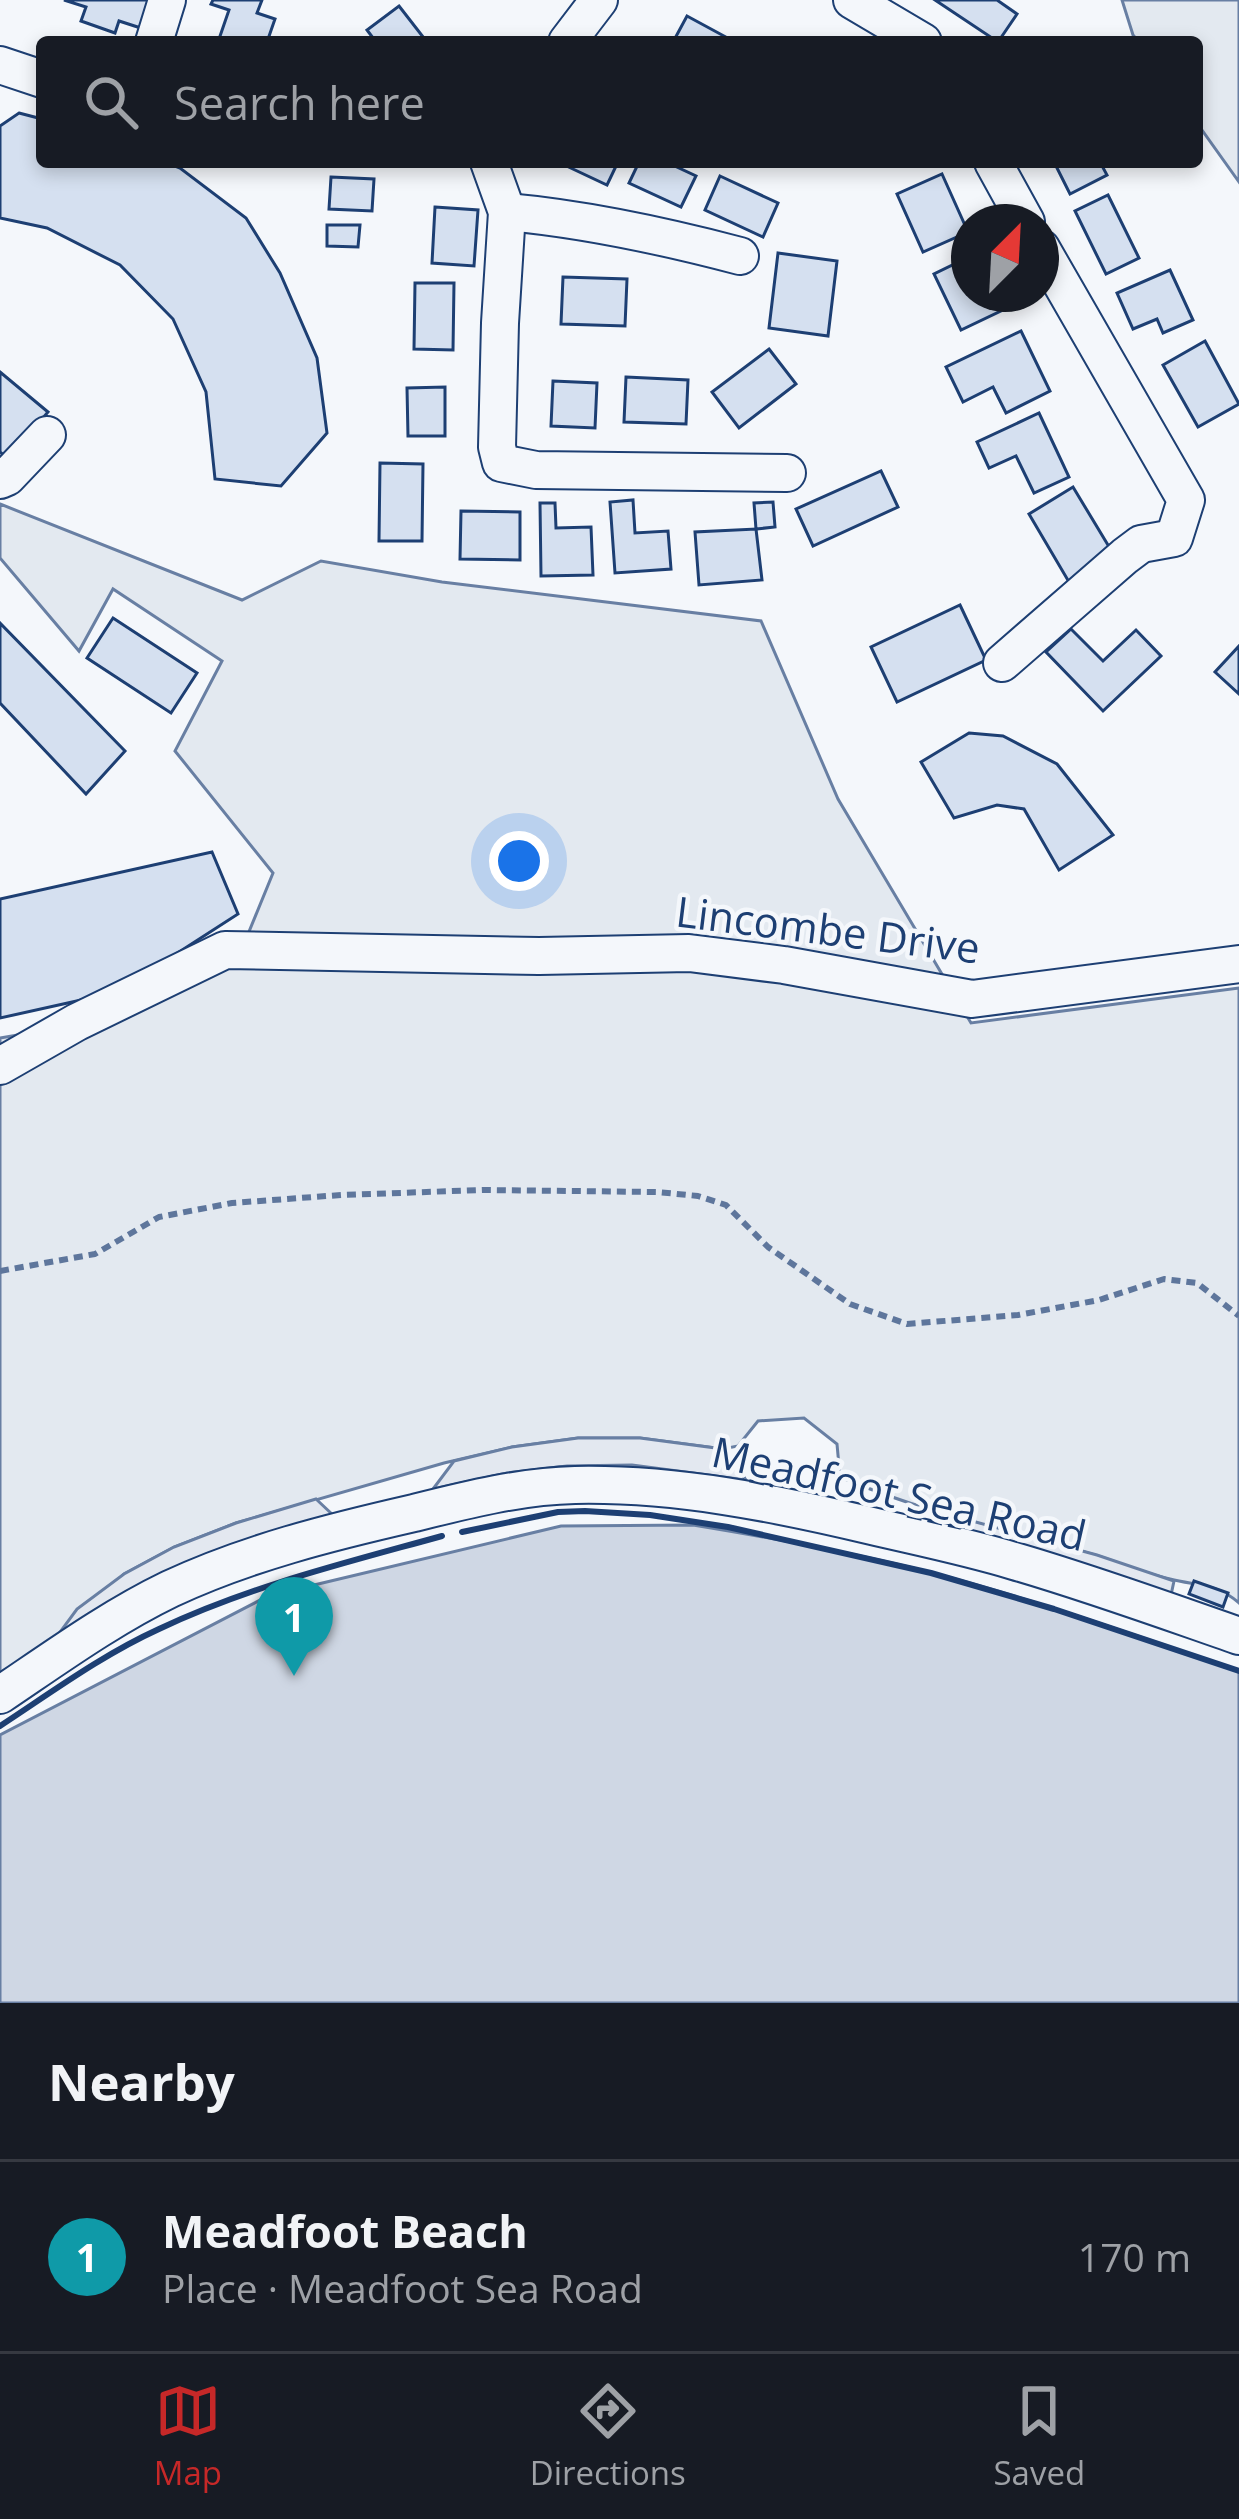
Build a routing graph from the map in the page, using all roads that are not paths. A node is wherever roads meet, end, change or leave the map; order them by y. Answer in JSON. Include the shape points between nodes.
{"nodes":[{"id":1,"x":167,"y":0,"type":"edge"},
{"id":2,"x":599,"y":0,"type":"edge"},
{"id":3,"x":852,"y":0,"type":"edge"},
{"id":4,"x":156,"y":36,"type":"edge"},
{"id":5,"x":572,"y":36,"type":"edge"},
{"id":6,"x":913,"y":36,"type":"edge"},
{"id":7,"x":0,"y":65,"type":"edge"},
{"id":8,"x":36,"y":77,"type":"edge"},
{"id":9,"x":491,"y":168,"type":"edge"},
{"id":10,"x":996,"y":168,"type":"edge"},
{"id":11,"x":1016,"y":204,"type":"edge"},
{"id":12,"x":507,"y":212,"type":"junction"},
{"id":13,"x":740,"y":256,"type":"dead end"},
{"id":14,"x":1059,"y":279,"type":"edge"},
{"id":15,"x":47,"y":435,"type":"dead end"},
{"id":16,"x":787,"y":473,"type":"dead end"},
{"id":17,"x":0,"y":480,"type":"edge"},
{"id":18,"x":1002,"y":663,"type":"dead end"},
{"id":19,"x":1239,"y":964,"type":"edge"},
{"id":20,"x":0,"y":1066,"type":"edge"},
{"id":21,"x":1239,"y":1636,"type":"edge"},
{"id":22,"x":0,"y":1695,"type":"edge"}],
"edges":[{"from":1,"to":4,"type":"street"},
{"from":2,"to":5,"type":"street"},
{"from":3,"to":6,"type":"street"},
{"from":7,"to":8,"type":"street"},
{"from":9,"to":12,"type":"street"},
{"from":10,"to":11,"type":"street"},
{"from":12,"to":13,"type":"street"},
{"from":12,"to":16,"type":"street","via":[[501,463]]},
{"from":14,"to":18,"type":"street","via":[[1186,500],[1174,538],[1125,556]]},
{"from":15,"to":17,"type":"street"},
{"from":19,"to":20,"type":"street","name":"Lincombe Drive","via":[[972,999],[689,953],[225,950]]},
{"from":21,"to":22,"type":"street","name":"Meadfoot Sea Road","via":[[1009,1559],[791,1507],[697,1491],[570,1485],[516,1490],[264,1552],[128,1611]]}]}
